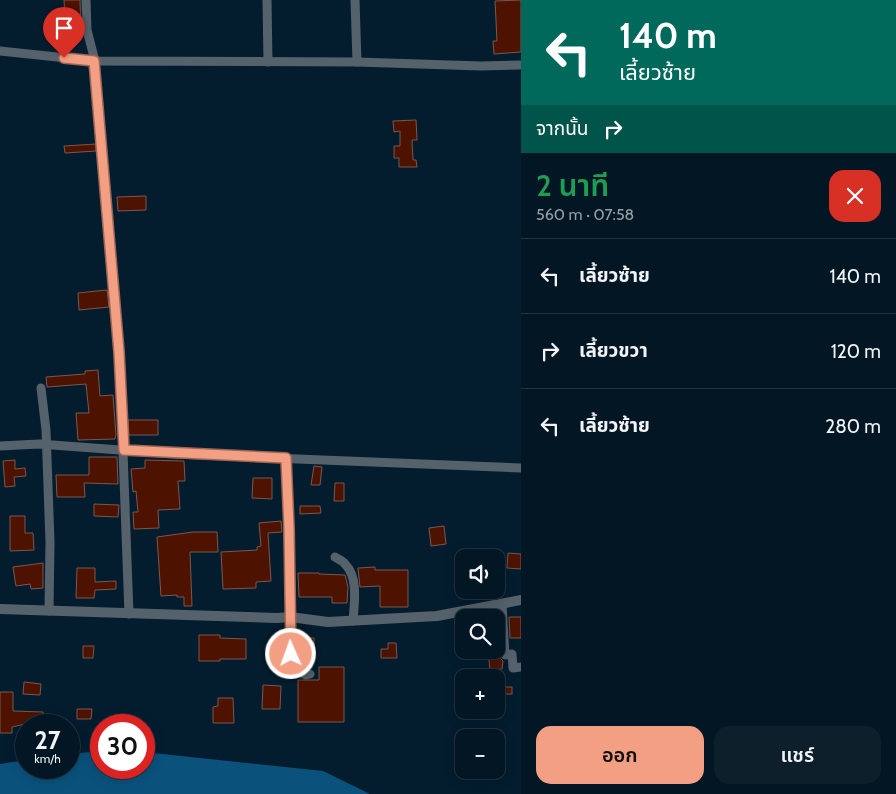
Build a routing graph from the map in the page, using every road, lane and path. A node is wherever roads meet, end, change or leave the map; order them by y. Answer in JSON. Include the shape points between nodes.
{"nodes":[{"id":1,"x":86,"y":0,"type":"edge"},
{"id":2,"x":267,"y":0,"type":"edge"},
{"id":3,"x":355,"y":0,"type":"edge"},
{"id":4,"x":0,"y":51,"type":"edge"},
{"id":5,"x":94,"y":61,"type":"junction"},
{"id":6,"x":268,"y":62,"type":"junction"},
{"id":7,"x":357,"y":62,"type":"junction"},
{"id":8,"x":521,"y":65,"type":"edge"},
{"id":9,"x":40,"y":388,"type":"dead end"},
{"id":10,"x":46,"y":445,"type":"junction"},
{"id":11,"x":0,"y":446,"type":"edge"},
{"id":12,"x":124,"y":450,"type":"junction"},
{"id":13,"x":286,"y":458,"type":"junction"},
{"id":14,"x":521,"y":468,"type":"edge"},
{"id":15,"x":335,"y":557,"type":"dead end"},
{"id":16,"x":521,"y":600,"type":"edge"},
{"id":17,"x":502,"y":604,"type":"junction"},
{"id":18,"x":0,"y":609,"type":"edge"},
{"id":19,"x":49,"y":611,"type":"junction"},
{"id":20,"x":129,"y":614,"type":"junction"},
{"id":21,"x":290,"y":617,"type":"junction"},
{"id":22,"x":353,"y":621,"type":"junction"},
{"id":23,"x":521,"y":668,"type":"edge"},
{"id":24,"x":310,"y":674,"type":"dead end"}],
"edges":[{"from":1,"to":5,"type":"street","via":[[87,30]]},
{"from":2,"to":6,"type":"street"},
{"from":3,"to":7,"type":"street"},
{"from":4,"to":5,"type":"street"},
{"from":5,"to":6,"type":"street"},
{"from":5,"to":12,"type":"street"},
{"from":6,"to":7,"type":"street"},
{"from":7,"to":8,"type":"street"},
{"from":9,"to":10,"type":"street"},
{"from":10,"to":11,"type":"street"},
{"from":10,"to":12,"type":"street"},
{"from":10,"to":19,"type":"street"},
{"from":12,"to":13,"type":"street"},
{"from":12,"to":20,"type":"street"},
{"from":13,"to":14,"type":"street"},
{"from":13,"to":21,"type":"street"},
{"from":15,"to":22,"type":"street","via":[[352,574]]},
{"from":16,"to":17,"type":"street"},
{"from":17,"to":22,"type":"street","via":[[437,616]]},
{"from":17,"to":23,"type":"street","via":[[506,654],[512,654],[513,668]]},
{"from":18,"to":19,"type":"street"},
{"from":19,"to":20,"type":"street"},
{"from":20,"to":21,"type":"street"},
{"from":21,"to":22,"type":"street","via":[[328,622]]},
{"from":21,"to":24,"type":"street","via":[[294,668]]}]}
